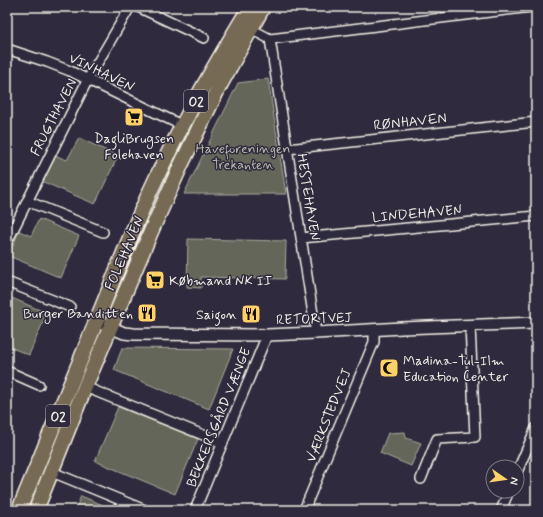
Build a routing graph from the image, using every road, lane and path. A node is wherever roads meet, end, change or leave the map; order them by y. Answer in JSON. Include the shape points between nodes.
{"nodes":[{"id":1,"x":130,"y":7,"type":"edge"},
{"id":2,"x":138,"y":7,"type":"edge"},
{"id":3,"x":250,"y":7,"type":"edge"},
{"id":4,"x":264,"y":7,"type":"edge"},
{"id":5,"x":532,"y":7,"type":"edge"},
{"id":6,"x":251,"y":29,"type":"junction"},
{"id":7,"x":204,"y":38,"type":"dead end"},
{"id":8,"x":270,"y":39,"type":"junction"},
{"id":9,"x":7,"y":49,"type":"edge"},
{"id":10,"x":88,"y":80,"type":"junction"},
{"id":11,"x":536,"y":122,"type":"edge"},
{"id":12,"x":182,"y":126,"type":"junction"},
{"id":13,"x":287,"y":149,"type":"junction"},
{"id":14,"x":27,"y":201,"type":"junction"},
{"id":15,"x":536,"y":216,"type":"edge"},
{"id":16,"x":103,"y":232,"type":"dead end"},
{"id":17,"x":301,"y":238,"type":"junction"},
{"id":18,"x":7,"y":242,"type":"edge"},
{"id":19,"x":7,"y":282,"type":"edge"},
{"id":20,"x":70,"y":307,"type":"dead end"},
{"id":21,"x":95,"y":321,"type":"junction"},
{"id":22,"x":536,"y":323,"type":"edge"},
{"id":23,"x":470,"y":325,"type":"junction"},
{"id":24,"x":111,"y":328,"type":"junction"},
{"id":25,"x":374,"y":330,"type":"junction"},
{"id":26,"x":316,"y":333,"type":"junction"},
{"id":27,"x":267,"y":335,"type":"junction"},
{"id":28,"x":7,"y":371,"type":"edge"},
{"id":29,"x":39,"y":385,"type":"dead end"},
{"id":30,"x":86,"y":387,"type":"junction"},
{"id":31,"x":536,"y":428,"type":"edge"},
{"id":32,"x":223,"y":443,"type":"junction"},
{"id":33,"x":533,"y":447,"type":"edge"},
{"id":34,"x":525,"y":460,"type":"edge"},
{"id":35,"x":52,"y":472,"type":"junction"},
{"id":36,"x":421,"y":479,"type":"dead end"},
{"id":37,"x":506,"y":499,"type":"edge"},
{"id":38,"x":19,"y":510,"type":"edge"},
{"id":39,"x":36,"y":510,"type":"edge"},
{"id":40,"x":145,"y":510,"type":"edge"},
{"id":41,"x":195,"y":510,"type":"edge"},
{"id":42,"x":304,"y":510,"type":"edge"},
{"id":43,"x":501,"y":510,"type":"edge"}],
"edges":[{"from":1,"to":10,"type":"street","name":"FRUGTHAVEN"},
{"from":2,"to":7,"type":"street"},
{"from":3,"to":12,"type":"main road","name":"FOLEHAVEN","number":"O2"},
{"from":4,"to":6,"type":"main road","name":"FOLEHAVEN","number":"O2"},
{"from":5,"to":8,"type":"street"},
{"from":6,"to":8,"type":"street"},
{"from":6,"to":24,"type":"main road","name":"FOLEHAVEN","number":"O2","via":[[181,165]]},
{"from":8,"to":13,"type":"street","name":"HESTEHAVEN"},
{"from":9,"to":10,"type":"street","name":"VINHAVEN","via":[[47,62]]},
{"from":10,"to":12,"type":"street","name":"VINHAVEN"},
{"from":10,"to":14,"type":"street","name":"FRUGTHAVEN"},
{"from":11,"to":13,"type":"street","name":"RØNHAVEN"},
{"from":12,"to":21,"type":"main road","name":"FOLEHAVEN","number":"O2","via":[[147,198]]},
{"from":13,"to":17,"type":"street","name":"HESTEHAVEN"},
{"from":14,"to":16,"type":"street","name":"FOLEHAVEN"},
{"from":14,"to":18,"type":"street","name":"FRUGTHAVEN"},
{"from":15,"to":17,"type":"street","name":"LINDEHAVEN"},
{"from":17,"to":26,"type":"street","name":"HESTEHAVEN"},
{"from":19,"to":20,"type":"street"},
{"from":21,"to":24,"type":"street","name":"RETORTVEJ"},
{"from":21,"to":38,"type":"main road","name":"FOLEHAVEN","number":"O2"},
{"from":22,"to":23,"type":"street","name":"RETORTVEJ"},
{"from":23,"to":25,"type":"street","name":"RETORTVEJ"},
{"from":23,"to":36,"type":"street","via":[[475,437],[437,439]]},
{"from":24,"to":27,"type":"street","name":"RETORTVEJ","via":[[134,334]]},
{"from":24,"to":30,"type":"main road","name":"FOLEHAVEN","number":"O2"},
{"from":25,"to":26,"type":"street","name":"RETORTVEJ"},
{"from":25,"to":42,"type":"street","name":"VÆRKSTEDVEJ","via":[[374,342]]},
{"from":26,"to":27,"type":"street","name":"RETORTVEJ"},
{"from":27,"to":32,"type":"street","name":"BEKKERSGÅRD VÆNGE"},
{"from":28,"to":29,"type":"street"},
{"from":30,"to":32,"type":"street"},
{"from":30,"to":35,"type":"main road","name":"FOLEHAVEN","number":"O2"},
{"from":31,"to":33,"type":"street"},
{"from":32,"to":41,"type":"street","name":"BEKKERSGÅRD VÆNGE"},
{"from":33,"to":34,"type":"street"},
{"from":35,"to":39,"type":"main road","name":"FOLEHAVEN","number":"O2"},
{"from":35,"to":40,"type":"street"},
{"from":37,"to":43,"type":"street"}]}
